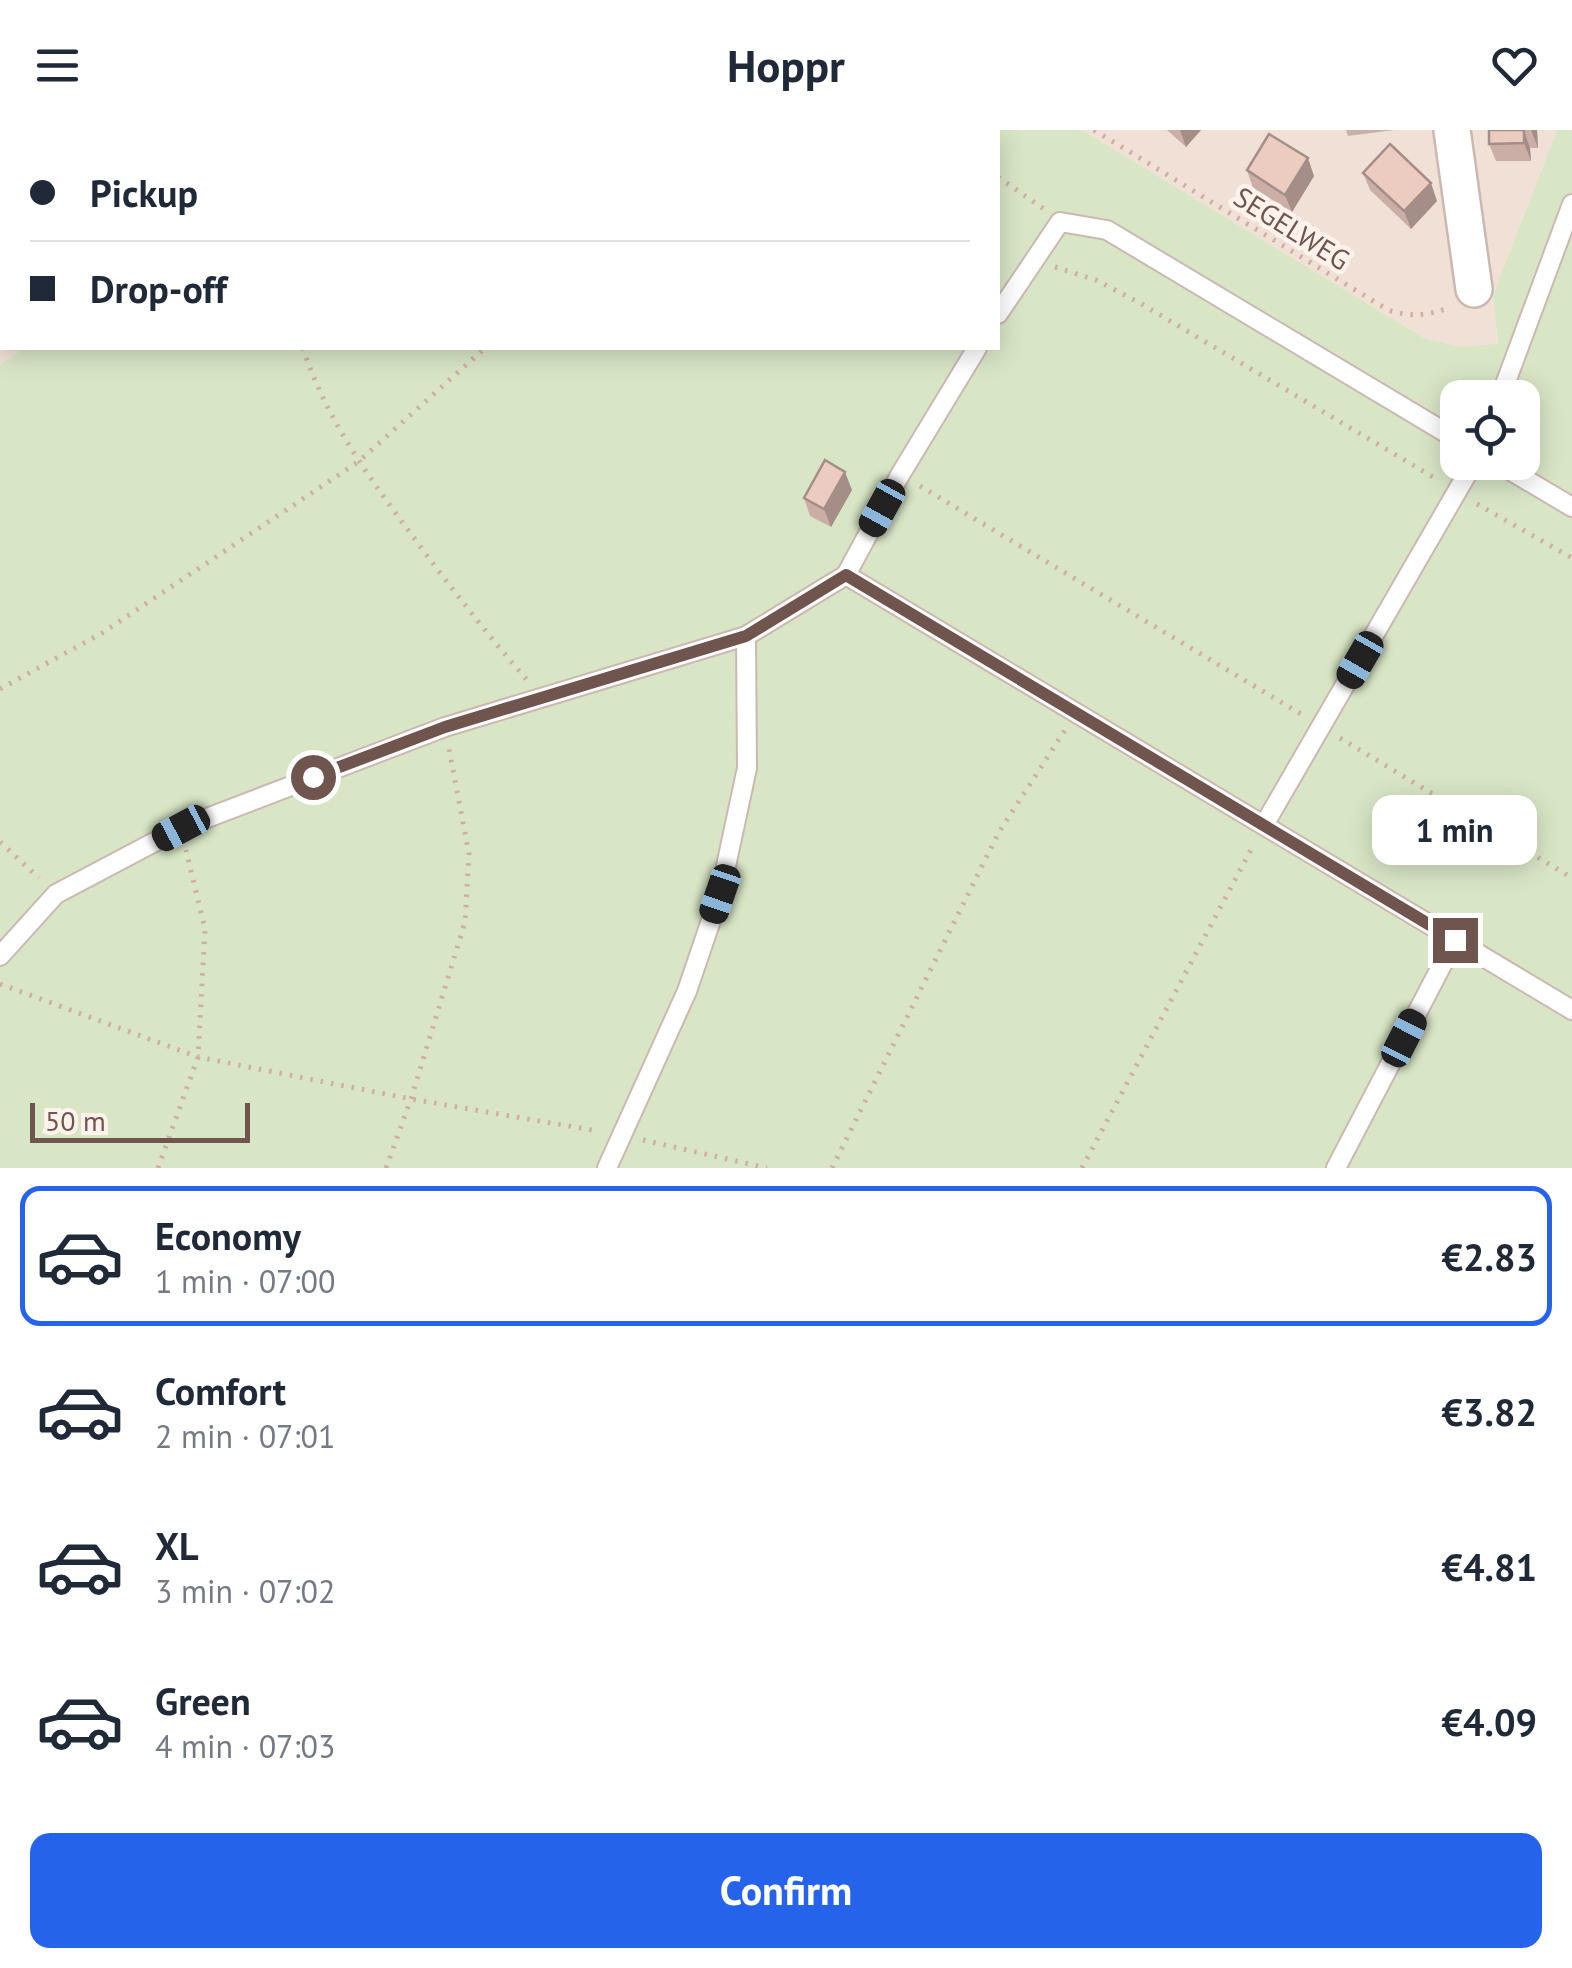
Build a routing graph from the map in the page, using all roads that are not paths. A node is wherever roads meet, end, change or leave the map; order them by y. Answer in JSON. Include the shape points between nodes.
{"nodes":[{"id":1,"x":1452,"y":130,"type":"edge"},
{"id":2,"x":1572,"y":204,"type":"edge"},
{"id":3,"x":1474,"y":289,"type":"road end"},
{"id":4,"x":1000,"y":311,"type":"edge"},
{"id":5,"x":976,"y":350,"type":"edge"},
{"id":6,"x":1507,"y":380,"type":"edge"},
{"id":7,"x":1440,"y":429,"type":"edge"},
{"id":8,"x":1464,"y":480,"type":"edge"},
{"id":9,"x":1526,"y":480,"type":"edge"},
{"id":10,"x":1572,"y":507,"type":"edge"},
{"id":11,"x":846,"y":575,"type":"junction"},
{"id":12,"x":746,"y":636,"type":"junction"},
{"id":13,"x":1264,"y":825,"type":"junction"},
{"id":14,"x":1455,"y":940,"type":"junction"},
{"id":15,"x":0,"y":956,"type":"edge"},
{"id":16,"x":1572,"y":1010,"type":"edge"},
{"id":17,"x":607,"y":1168,"type":"edge"},
{"id":18,"x":1336,"y":1168,"type":"edge"}],
"edges":[{"from":1,"to":3,"type":"street"},
{"from":2,"to":6,"type":"lane"},
{"from":4,"to":7,"type":"lane","via":[[1060,222],[1107,230]]},
{"from":5,"to":11,"type":"lane"},
{"from":8,"to":13,"type":"lane"},
{"from":9,"to":10,"type":"lane"},
{"from":11,"to":12,"type":"lane"},
{"from":11,"to":13,"type":"lane"},
{"from":12,"to":15,"type":"lane","via":[[445,727],[181,828],[56,894]]},
{"from":12,"to":17,"type":"lane","via":[[747,768],[720,894],[687,990]]},
{"from":13,"to":14,"type":"lane"},
{"from":14,"to":16,"type":"lane"},
{"from":14,"to":18,"type":"lane"}]}
